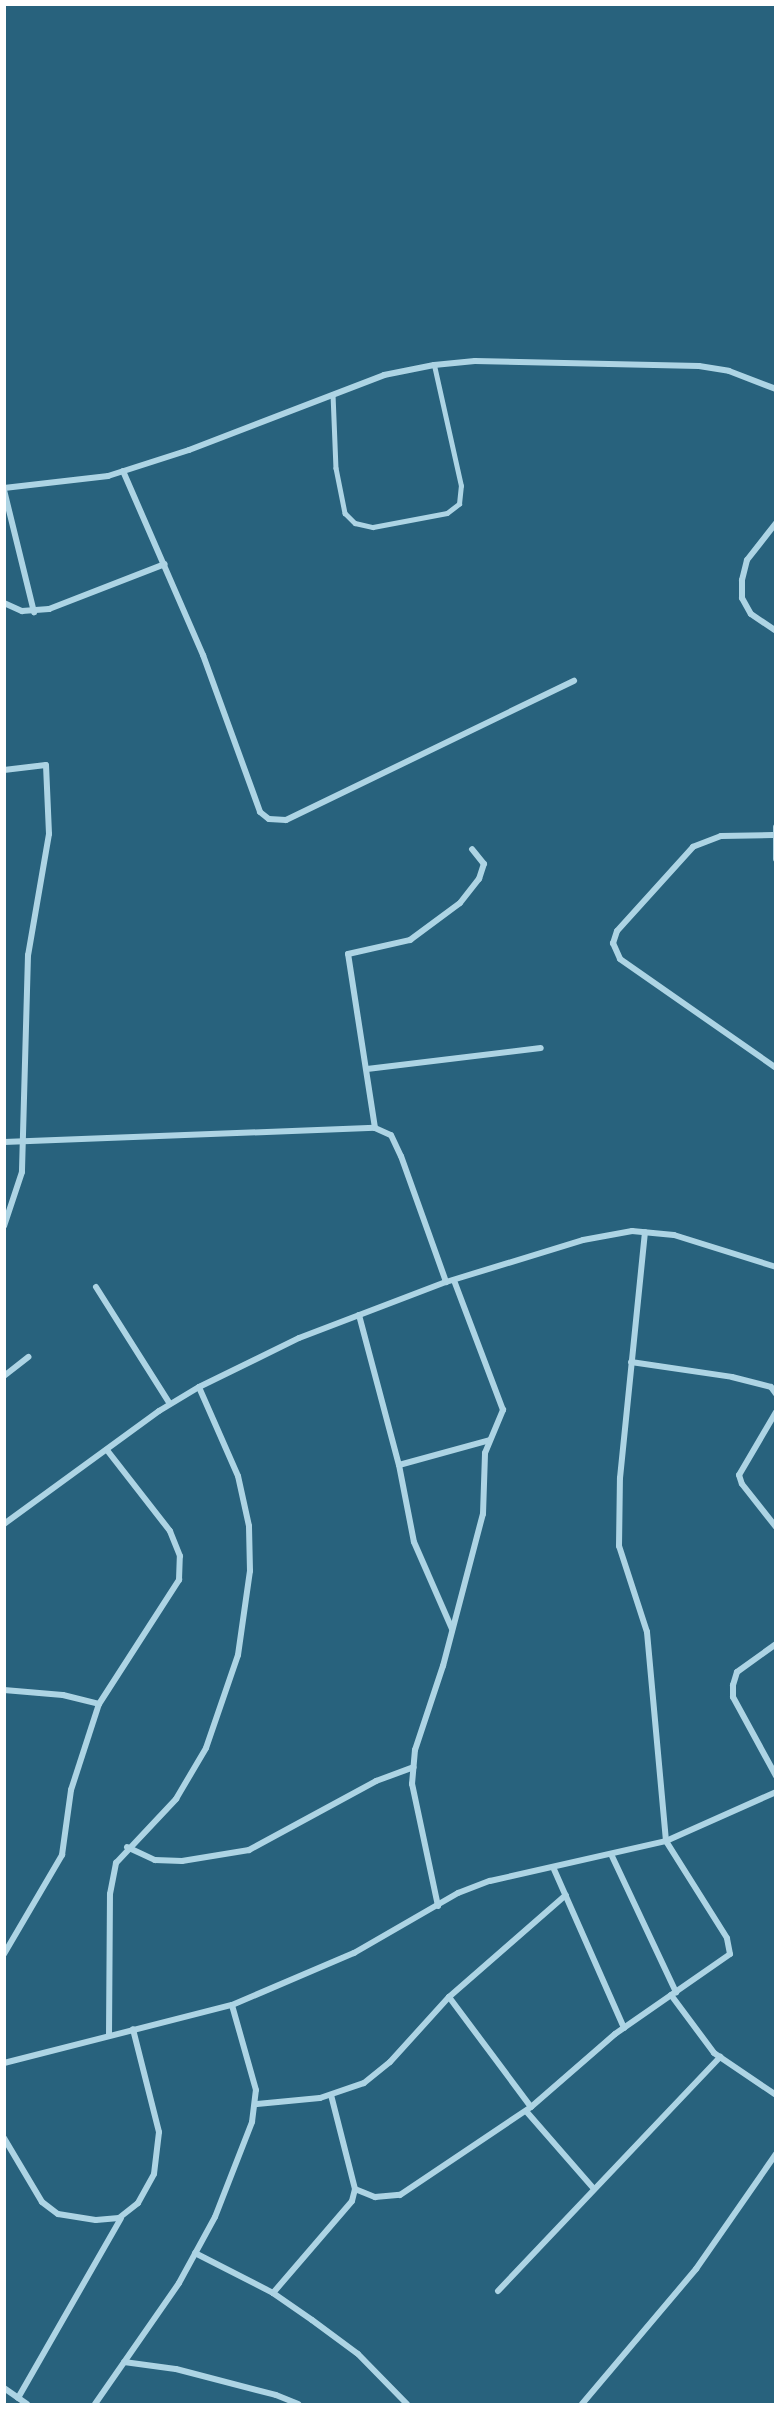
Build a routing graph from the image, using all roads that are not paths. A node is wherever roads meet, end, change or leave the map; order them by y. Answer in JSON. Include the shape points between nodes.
{"nodes":[{"id":1,"x":434,"y":365,"type":"junction"},
{"id":2,"x":776,"y":389,"type":"edge"},
{"id":3,"x":333,"y":394,"type":"junction"},
{"id":4,"x":123,"y":471,"type":"junction"},
{"id":5,"x":4,"y":489,"type":"edge"},
{"id":6,"x":776,"y":523,"type":"edge"},
{"id":7,"x":165,"y":564,"type":"junction"},
{"id":8,"x":4,"y":603,"type":"edge"},
{"id":9,"x":34,"y":612,"type":"junction"},
{"id":10,"x":776,"y":631,"type":"edge"},
{"id":11,"x":574,"y":681,"type":"dead end"},
{"id":12,"x":4,"y":770,"type":"edge"},
{"id":13,"x":776,"y":827,"type":"edge"},
{"id":14,"x":773,"y":835,"type":"junction"},
{"id":15,"x":472,"y":849,"type":"dead end"},
{"id":16,"x":776,"y":859,"type":"edge"},
{"id":17,"x":541,"y":1048,"type":"dead end"},
{"id":18,"x":776,"y":1068,"type":"edge"},
{"id":19,"x":367,"y":1069,"type":"junction"},
{"id":20,"x":375,"y":1128,"type":"junction"},
{"id":21,"x":25,"y":1141,"type":"junction"},
{"id":22,"x":4,"y":1142,"type":"edge"},
{"id":23,"x":4,"y":1226,"type":"edge"},
{"id":24,"x":645,"y":1232,"type":"junction"},
{"id":25,"x":776,"y":1267,"type":"edge"},
{"id":26,"x":454,"y":1280,"type":"junction"},
{"id":27,"x":446,"y":1282,"type":"junction"},
{"id":28,"x":96,"y":1287,"type":"dead end"},
{"id":29,"x":359,"y":1315,"type":"junction"},
{"id":30,"x":28,"y":1357,"type":"dead end"},
{"id":31,"x":631,"y":1362,"type":"junction"},
{"id":32,"x":4,"y":1376,"type":"edge"},
{"id":33,"x":199,"y":1387,"type":"junction"},
{"id":34,"x":776,"y":1394,"type":"edge"},
{"id":35,"x":170,"y":1404,"type":"junction"},
{"id":36,"x":776,"y":1412,"type":"edge"},
{"id":37,"x":490,"y":1440,"type":"junction"},
{"id":38,"x":107,"y":1450,"type":"junction"},
{"id":39,"x":399,"y":1465,"type":"junction"},
{"id":40,"x":4,"y":1524,"type":"edge"},
{"id":41,"x":776,"y":1527,"type":"edge"},
{"id":42,"x":452,"y":1630,"type":"junction"},
{"id":43,"x":776,"y":1644,"type":"edge"},
{"id":44,"x":4,"y":1690,"type":"edge"},
{"id":45,"x":99,"y":1704,"type":"junction"},
{"id":46,"x":414,"y":1767,"type":"junction"},
{"id":47,"x":776,"y":1776,"type":"edge"},
{"id":48,"x":776,"y":1792,"type":"edge"},
{"id":49,"x":666,"y":1841,"type":"junction"},
{"id":50,"x":127,"y":1847,"type":"junction"},
{"id":51,"x":611,"y":1854,"type":"junction"},
{"id":52,"x":553,"y":1867,"type":"junction"},
{"id":53,"x":566,"y":1895,"type":"junction"},
{"id":54,"x":438,"y":1906,"type":"junction"},
{"id":55,"x":4,"y":1954,"type":"edge"},
{"id":56,"x":674,"y":1993,"type":"junction"},
{"id":57,"x":448,"y":1997,"type":"junction"},
{"id":58,"x":232,"y":2005,"type":"junction"},
{"id":59,"x":624,"y":2028,"type":"junction"},
{"id":60,"x":133,"y":2029,"type":"junction"},
{"id":61,"x":109,"y":2035,"type":"junction"},
{"id":62,"x":720,"y":2057,"type":"junction"},
{"id":63,"x":4,"y":2062,"type":"edge"},
{"id":64,"x":331,"y":2095,"type":"junction"},
{"id":65,"x":776,"y":2095,"type":"edge"},
{"id":66,"x":256,"y":2104,"type":"junction"},
{"id":67,"x":528,"y":2109,"type":"junction"},
{"id":68,"x":4,"y":2138,"type":"edge"},
{"id":69,"x":776,"y":2154,"type":"edge"},
{"id":70,"x":355,"y":2189,"type":"junction"},
{"id":71,"x":594,"y":2189,"type":"junction"},
{"id":72,"x":121,"y":2217,"type":"junction"},
{"id":73,"x":195,"y":2253,"type":"junction"},
{"id":74,"x":498,"y":2291,"type":"dead end"},
{"id":75,"x":273,"y":2293,"type":"junction"},
{"id":76,"x":124,"y":2362,"type":"junction"},
{"id":77,"x":4,"y":2388,"type":"edge"},
{"id":78,"x":18,"y":2398,"type":"junction"},
{"id":79,"x":27,"y":2404,"type":"edge"},
{"id":80,"x":95,"y":2404,"type":"edge"},
{"id":81,"x":298,"y":2404,"type":"edge"},
{"id":82,"x":407,"y":2404,"type":"edge"},
{"id":83,"x":582,"y":2404,"type":"edge"}],
"edges":[{"from":1,"to":2,"type":"street","via":[[475,361],[699,366],[729,371]]},
{"from":1,"to":3,"type":"street","via":[[384,375]]},
{"from":1,"to":3,"type":"lane","via":[[461,486],[459,504],[447,513],[373,527],[355,523],[345,513],[336,468]]},
{"from":3,"to":4,"type":"street","via":[[189,450]]},
{"from":4,"to":5,"type":"street","via":[[67,483]]},
{"from":4,"to":7,"type":"street"},
{"from":5,"to":9,"type":"street"},
{"from":6,"to":10,"type":"street","via":[[747,560],[742,598],[751,614]]},
{"from":7,"to":9,"type":"street"},
{"from":7,"to":11,"type":"street","via":[[258,807],[268,819],[286,820]]},
{"from":8,"to":9,"type":"street"},
{"from":12,"to":21,"type":"street","via":[[46,765],[49,834],[28,955]]},
{"from":13,"to":14,"type":"street"},
{"from":14,"to":16,"type":"street"},
{"from":14,"to":18,"type":"street","via":[[722,836],[693,848],[617,931],[613,943],[620,959]]},
{"from":15,"to":19,"type":"street","via":[[484,864],[479,879],[460,903],[410,940],[348,954]]},
{"from":17,"to":19,"type":"street"},
{"from":19,"to":20,"type":"street"},
{"from":20,"to":21,"type":"street"},
{"from":20,"to":27,"type":"street","via":[[391,1136],[401,1156]]},
{"from":21,"to":22,"type":"street"},
{"from":21,"to":23,"type":"street","via":[[22,1172]]},
{"from":24,"to":25,"type":"street","via":[[674,1235]]},
{"from":24,"to":26,"type":"street","via":[[583,1240]]},
{"from":24,"to":31,"type":"street"},
{"from":26,"to":27,"type":"street"},
{"from":26,"to":37,"type":"street","via":[[503,1410]]},
{"from":27,"to":29,"type":"street"},
{"from":28,"to":35,"type":"street"},
{"from":29,"to":33,"type":"street","via":[[298,1338]]},
{"from":29,"to":39,"type":"street"},
{"from":30,"to":32,"type":"street"},
{"from":31,"to":34,"type":"street","via":[[732,1377],[771,1388]]},
{"from":31,"to":49,"type":"street","via":[[617,1516],[619,1546],[647,1632]]},
{"from":33,"to":35,"type":"street"},
{"from":33,"to":50,"type":"street","via":[[237,1476],[249,1526],[250,1571],[238,1655],[210,1737],[182,1788],[156,1824]]},
{"from":35,"to":38,"type":"street"},
{"from":36,"to":41,"type":"street","via":[[740,1475],[742,1484]]},
{"from":37,"to":39,"type":"street"},
{"from":37,"to":42,"type":"street","via":[[485,1453],[483,1514]]},
{"from":38,"to":40,"type":"street"},
{"from":38,"to":45,"type":"street","via":[[170,1530],[180,1556],[179,1580]]},
{"from":39,"to":42,"type":"street","via":[[417,1551]]},
{"from":42,"to":46,"type":"street","via":[[415,1750]]},
{"from":43,"to":47,"type":"street","via":[[737,1672],[733,1697]]},
{"from":44,"to":45,"type":"street","via":[[63,1695]]},
{"from":45,"to":55,"type":"street","via":[[74,1780],[62,1855]]},
{"from":46,"to":50,"type":"street","via":[[358,1790],[249,1850],[182,1861],[154,1860]]},
{"from":46,"to":54,"type":"street","via":[[419,1820]]},
{"from":48,"to":49,"type":"street"},
{"from":49,"to":51,"type":"street"},
{"from":49,"to":56,"type":"street","via":[[731,1947],[730,1954]]},
{"from":50,"to":61,"type":"street","via":[[116,1863],[110,1894]]},
{"from":51,"to":52,"type":"street"},
{"from":51,"to":56,"type":"street"},
{"from":52,"to":53,"type":"street"},
{"from":52,"to":54,"type":"street","via":[[490,1881]]},
{"from":53,"to":57,"type":"street"},
{"from":53,"to":59,"type":"street"},
{"from":54,"to":58,"type":"street","via":[[354,1953]]},
{"from":56,"to":59,"type":"street"},
{"from":56,"to":62,"type":"street"},
{"from":57,"to":64,"type":"street","via":[[390,2062],[364,2083]]},
{"from":57,"to":67,"type":"street"},
{"from":58,"to":60,"type":"street"},
{"from":58,"to":66,"type":"street"},
{"from":59,"to":67,"type":"street"},
{"from":60,"to":61,"type":"street"},
{"from":60,"to":72,"type":"street","via":[[159,2132],[154,2174],[138,2203]]},
{"from":61,"to":63,"type":"street"},
{"from":62,"to":65,"type":"street"},
{"from":62,"to":71,"type":"street"},
{"from":64,"to":66,"type":"street"},
{"from":64,"to":70,"type":"street"},
{"from":66,"to":73,"type":"street","via":[[215,2217]]},
{"from":67,"to":70,"type":"street","via":[[400,2195],[375,2197]]},
{"from":67,"to":71,"type":"street"},
{"from":68,"to":72,"type":"street","via":[[42,2202],[58,2214],[96,2220]]},
{"from":69,"to":83,"type":"street","via":[[696,2269]]},
{"from":70,"to":75,"type":"street","via":[[352,2201]]},
{"from":71,"to":74,"type":"street"},
{"from":72,"to":78,"type":"street"},
{"from":73,"to":75,"type":"street"},
{"from":73,"to":76,"type":"street"},
{"from":75,"to":82,"type":"street","via":[[358,2354]]},
{"from":76,"to":80,"type":"street"},
{"from":76,"to":81,"type":"street","via":[[176,2368]]},
{"from":77,"to":78,"type":"street"},
{"from":78,"to":79,"type":"street"}]}
